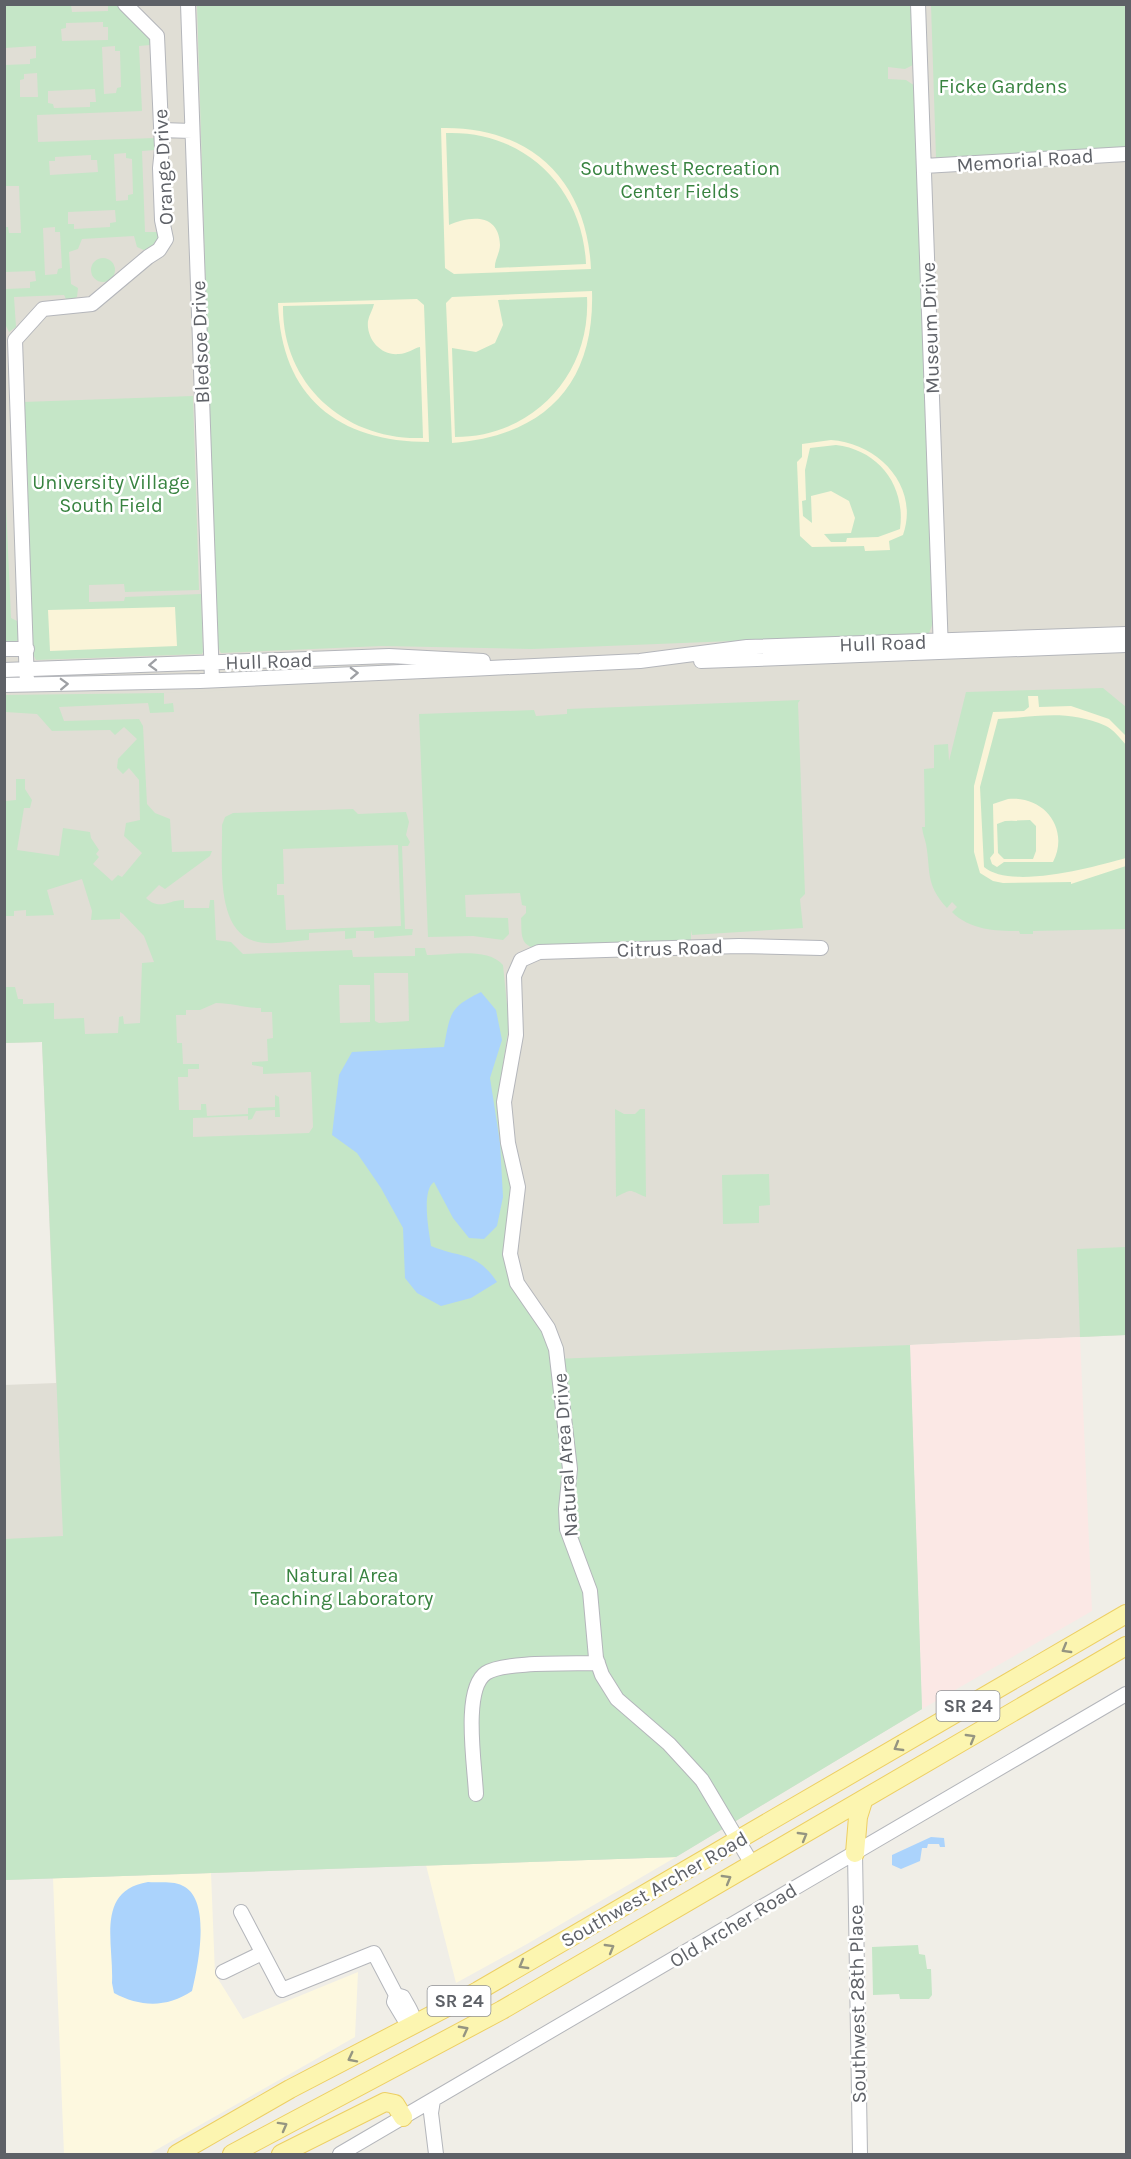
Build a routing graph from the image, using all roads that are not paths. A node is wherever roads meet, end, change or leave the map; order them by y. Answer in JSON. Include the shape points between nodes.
{"nodes":[{"id":1,"x":125,"y":4,"type":"edge"},
{"id":2,"x":188,"y":4,"type":"edge"},
{"id":3,"x":918,"y":4,"type":"edge"},
{"id":4,"x":161,"y":130,"type":"junction"},
{"id":5,"x":192,"y":131,"type":"junction"},
{"id":6,"x":1126,"y":154,"type":"edge"},
{"id":7,"x":924,"y":166,"type":"junction"},
{"id":8,"x":1126,"y":634,"type":"edge"},
{"id":9,"x":1126,"y":645,"type":"edge"},
{"id":10,"x":941,"y":646,"type":"junction"},
{"id":11,"x":4,"y":649,"type":"edge"},
{"id":12,"x":27,"y":649,"type":"junction"},
{"id":13,"x":211,"y":664,"type":"junction"},
{"id":14,"x":533,"y":665,"type":"junction"},
{"id":15,"x":4,"y":670,"type":"edge"},
{"id":16,"x":27,"y":670,"type":"junction"},
{"id":17,"x":212,"y":680,"type":"junction"},
{"id":18,"x":27,"y":684,"type":"junction"},
{"id":19,"x":4,"y":685,"type":"edge"},
{"id":20,"x":821,"y":948,"type":"dead end"},
{"id":21,"x":521,"y":960,"type":"joint"},
{"id":22,"x":1122,"y":1617,"type":"edge"},
{"id":23,"x":1119,"y":1650,"type":"edge"},
{"id":24,"x":598,"y":1663,"type":"junction"},
{"id":25,"x":1126,"y":1694,"type":"edge"},
{"id":26,"x":476,"y":1794,"type":"dead end"},
{"id":27,"x":863,"y":1802,"type":"junction"},
{"id":28,"x":737,"y":1840,"type":"junction"},
{"id":29,"x":855,"y":1853,"type":"junction"},
{"id":30,"x":752,"y":1864,"type":"junction"},
{"id":31,"x":241,"y":1912,"type":"dead end"},
{"id":32,"x":545,"y":1952,"type":"junction"},
{"id":33,"x":262,"y":1953,"type":"junction"},
{"id":34,"x":223,"y":1972,"type":"dead end"},
{"id":35,"x":559,"y":1977,"type":"junction"},
{"id":36,"x":413,"y":2026,"type":"junction"},
{"id":37,"x":426,"y":2050,"type":"junction"},
{"id":38,"x":433,"y":2100,"type":"junction"},
{"id":39,"x":403,"y":2117,"type":"junction"},
{"id":40,"x":177,"y":2154,"type":"edge"},
{"id":41,"x":232,"y":2154,"type":"edge"},
{"id":42,"x":281,"y":2154,"type":"edge"},
{"id":43,"x":340,"y":2154,"type":"edge"},
{"id":44,"x":436,"y":2154,"type":"edge"},
{"id":45,"x":860,"y":2154,"type":"edge"}],
"edges":[{"from":1,"to":4,"type":"street","name":"Orange Drive","via":[[157,36]]},
{"from":2,"to":5,"type":"street","name":"Bledsoe Drive"},
{"from":3,"to":7,"type":"street","name":"Museum Drive"},
{"from":4,"to":5,"type":"street"},
{"from":4,"to":12,"type":"street","name":"Orange Drive","via":[[161,212],[167,231],[164,246],[92,304],[43,309],[15,340]]},
{"from":5,"to":13,"type":"street","name":"Bledsoe Drive"},
{"from":6,"to":7,"type":"street","name":"Memorial Road"},
{"from":7,"to":10,"type":"street","name":"Museum Drive"},
{"from":8,"to":10,"type":"street","name":"Hull Road"},
{"from":9,"to":10,"type":"street","name":"Hull Road"},
{"from":10,"to":14,"type":"street","name":"Hull Road","via":[[747,647],[640,661]]},
{"from":11,"to":12,"type":"street"},
{"from":12,"to":16,"type":"street","name":"Orange Drive"},
{"from":13,"to":14,"type":"street","name":"Hull Road","via":[[389,656]]},
{"from":13,"to":16,"type":"street","name":"Hull Road","one_way":true},
{"from":13,"to":17,"type":"street","name":"Bledsoe Drive"},
{"from":17,"to":14,"type":"street","name":"Hull Road","one_way":true},
{"from":15,"to":16,"type":"street","name":"Hull Road"},
{"from":16,"to":18,"type":"street","name":"Orange Drive"},
{"from":18,"to":17,"type":"street","name":"Hull Road","one_way":true},
{"from":18,"to":19,"type":"street","name":"Hull Road"},
{"from":20,"to":21,"type":"street","name":"Citrus Road","via":[[739,946],[545,952]]},
{"from":21,"to":24,"type":"street","name":"Natural Area Drive","via":[[514,975],[515,1038],[504,1102],[518,1187],[510,1254],[517,1283],[550,1332],[556,1349],[570,1465],[567,1529],[591,1593]]},
{"from":22,"to":23,"type":"main road"},
{"from":22,"to":28,"type":"main road","name":"Southwest Archer Road","number":"SR 24","one_way":true},
{"from":27,"to":23,"type":"main road","name":"Southwest Archer Road","number":"SR 24","one_way":true},
{"from":24,"to":26,"type":"street","via":[[500,1668],[480,1678],[472,1705]]},
{"from":24,"to":28,"type":"street","via":[[617,1699],[662,1737],[702,1780]]},
{"from":25,"to":29,"type":"street","name":"Old Archer Road"},
{"from":27,"to":29,"type":"main road"},
{"from":30,"to":27,"type":"main road","name":"Southwest Archer Road","number":"SR 24","one_way":true},
{"from":28,"to":30,"type":"street"},
{"from":28,"to":32,"type":"main road","name":"Southwest Archer Road","number":"SR 24"},
{"from":29,"to":38,"type":"street","name":"Old Archer Road"},
{"from":29,"to":45,"type":"street","name":"Southwest 28th Place"},
{"from":35,"to":30,"type":"main road","name":"Southwest Archer Road","number":"SR 24","one_way":true},
{"from":31,"to":33,"type":"street"},
{"from":32,"to":35,"type":"main road"},
{"from":32,"to":36,"type":"main road","name":"Southwest Archer Road","number":"SR 24","one_way":true},
{"from":33,"to":34,"type":"street"},
{"from":33,"to":36,"type":"street","via":[[282,1990],[374,1953],[396,1995],[394,2002],[406,2022]]},
{"from":37,"to":35,"type":"main road","name":"Southwest Archer Road","number":"SR 24","one_way":true},
{"from":36,"to":37,"type":"main road"},
{"from":36,"to":40,"type":"main road","name":"Southwest Archer Road","number":"SR 24","one_way":true,"via":[[290,2089]]},
{"from":41,"to":37,"type":"main road","name":"Southwest Archer Road","number":"SR 24","one_way":true},
{"from":38,"to":39,"type":"street","name":"Old Archer Road"},
{"from":38,"to":44,"type":"street"},
{"from":39,"to":42,"type":"main road","via":[[395,2104],[385,2102]]},
{"from":39,"to":43,"type":"street","name":"Old Archer Road"}]}
